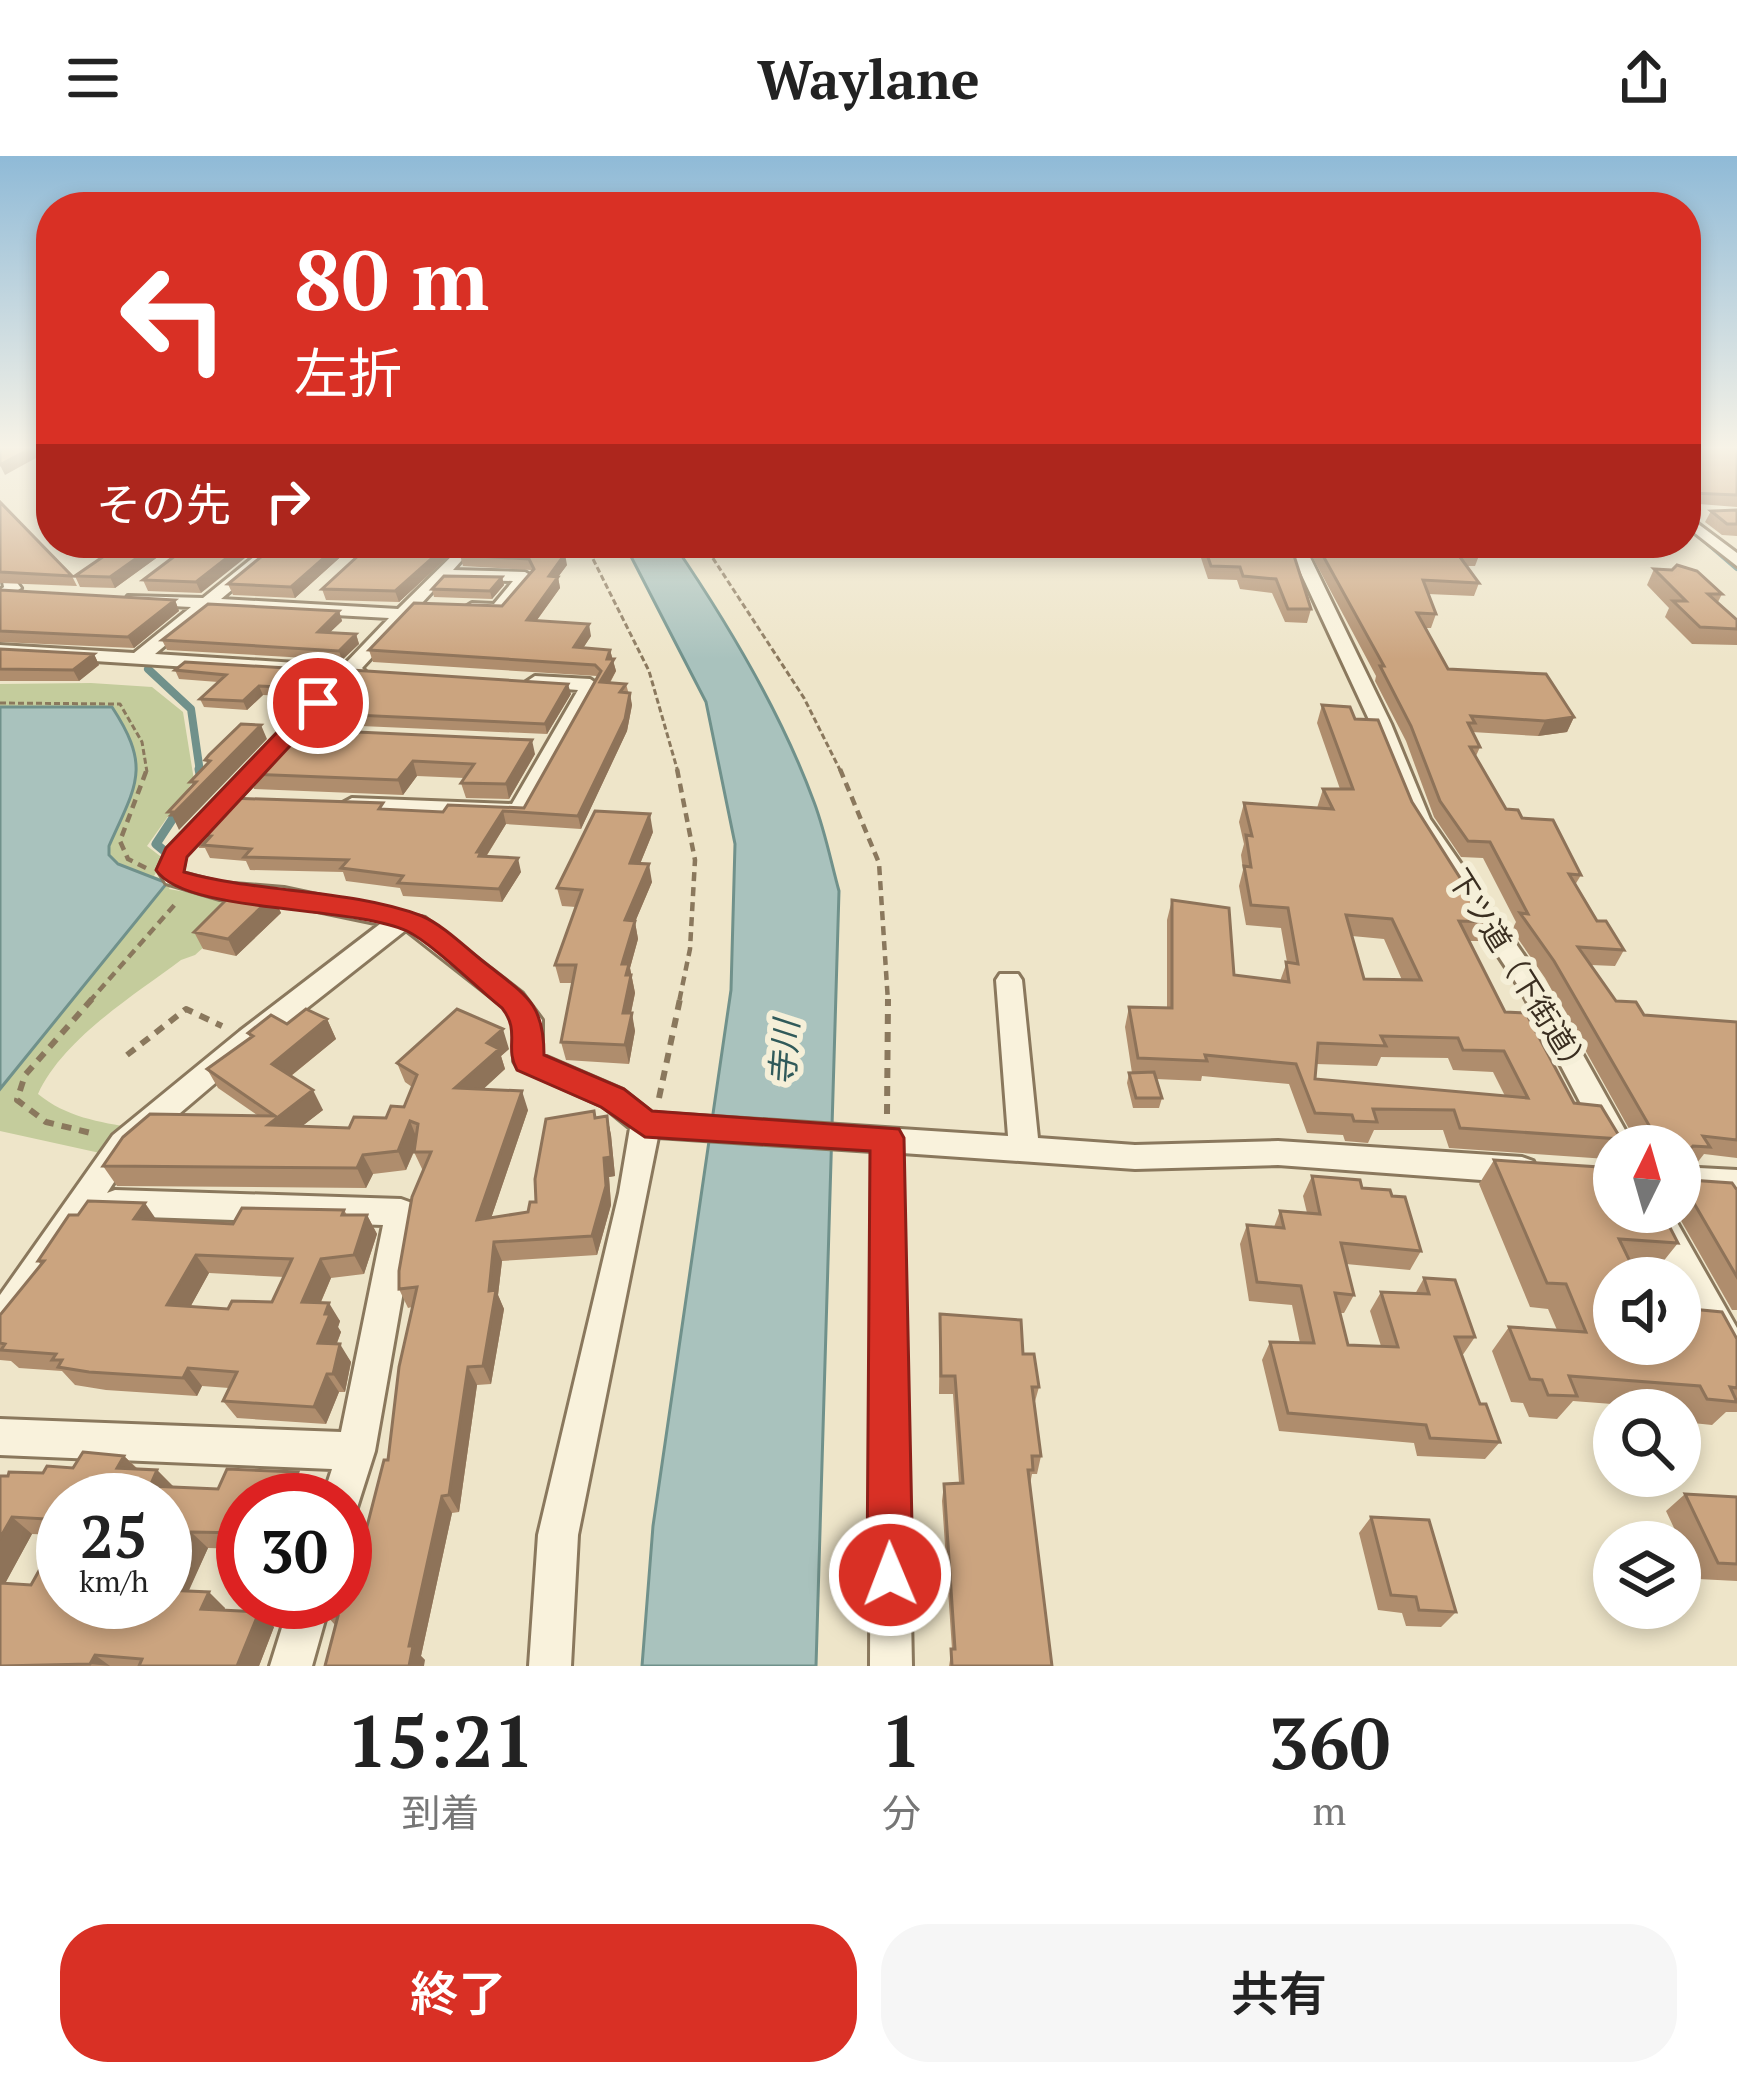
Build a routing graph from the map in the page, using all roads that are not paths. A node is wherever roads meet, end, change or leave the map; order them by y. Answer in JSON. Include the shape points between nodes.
{"nodes":[{"id":1,"x":1701,"y":523,"type":"edge"},
{"id":2,"x":261,"y":558,"type":"edge"},
{"id":3,"x":455,"y":558,"type":"edge"},
{"id":4,"x":1302,"y":558,"type":"edge"},
{"id":5,"x":1737,"y":561,"type":"edge"},
{"id":6,"x":0,"y":571,"type":"edge"},
{"id":7,"x":440,"y":574,"type":"junction"},
{"id":8,"x":138,"y":584,"type":"edge"},
{"id":9,"x":30,"y":593,"type":"edge"},
{"id":10,"x":2,"y":594,"type":"edge"},
{"id":11,"x":315,"y":596,"type":"dead end"},
{"id":12,"x":208,"y":601,"type":"junction"},
{"id":13,"x":454,"y":607,"type":"edge"},
{"id":14,"x":413,"y":608,"type":"junction"},
{"id":15,"x":301,"y":609,"type":"junction"},
{"id":16,"x":0,"y":650,"type":"edge"},
{"id":17,"x":139,"y":658,"type":"junction"},
{"id":18,"x":358,"y":673,"type":"junction"},
{"id":19,"x":524,"y":681,"type":"edge"},
{"id":20,"x":339,"y":804,"type":"edge"},
{"id":21,"x":401,"y":921,"type":"junction"},
{"id":22,"x":1009,"y":980,"type":"dead end"},
{"id":23,"x":1608,"y":1125,"type":"edge"},
{"id":24,"x":662,"y":1126,"type":"junction"},
{"id":25,"x":878,"y":1137,"type":"junction"},
{"id":26,"x":1024,"y":1149,"type":"junction"},
{"id":27,"x":1547,"y":1172,"type":"edge"},
{"id":28,"x":1701,"y":1181,"type":"edge"},
{"id":29,"x":1737,"y":1183,"type":"edge"},
{"id":30,"x":83,"y":1202,"type":"junction"},
{"id":31,"x":1666,"y":1233,"type":"edge"},
{"id":32,"x":0,"y":1323,"type":"edge"},
{"id":33,"x":1737,"y":1362,"type":"edge"},
{"id":34,"x":0,"y":1437,"type":"edge"},
{"id":35,"x":356,"y":1451,"type":"junction"},
{"id":36,"x":349,"y":1473,"type":"edge"},
{"id":37,"x":302,"y":1629,"type":"edge"},
{"id":38,"x":291,"y":1666,"type":"edge"},
{"id":39,"x":550,"y":1666,"type":"edge"},
{"id":40,"x":891,"y":1666,"type":"edge"}],
"edges":[{"from":1,"to":5,"type":"street"},
{"from":2,"to":12,"type":"street"},
{"from":3,"to":7,"type":"street"},
{"from":4,"to":23,"type":"street","name":"下ツ道（下街道）","via":[[1419,819],[1532,986]]},
{"from":6,"to":10,"type":"street","via":[[13,588]]},
{"from":7,"to":13,"type":"street","via":[[525,577],[499,609]]},
{"from":7,"to":14,"type":"street"},
{"from":8,"to":12,"type":"street","via":[[120,598]]},
{"from":9,"to":10,"type":"street"},
{"from":11,"to":15,"type":"street"},
{"from":12,"to":15,"type":"street"},
{"from":12,"to":17,"type":"street"},
{"from":14,"to":15,"type":"street"},
{"from":14,"to":18,"type":"street"},
{"from":16,"to":17,"type":"street"},
{"from":17,"to":18,"type":"street"},
{"from":18,"to":21,"type":"street","via":[[169,862],[170,873],[192,884]]},
{"from":19,"to":20,"type":"street","via":[[590,685],[545,745],[519,811]]},
{"from":21,"to":24,"type":"street","via":[[416,924],[513,1000],[529,1020],[528,1061]]},
{"from":21,"to":30,"type":"street","via":[[123,1144]]},
{"from":22,"to":26,"type":"street"},
{"from":24,"to":25,"type":"street"},
{"from":24,"to":39,"type":"street","via":[[634,1193],[558,1535]]},
{"from":25,"to":26,"type":"street"},
{"from":25,"to":40,"type":"street"},
{"from":26,"to":27,"type":"street","via":[[1135,1157],[1278,1153]]},
{"from":28,"to":29,"type":"street"},
{"from":30,"to":32,"type":"street"},
{"from":30,"to":35,"type":"street","via":[[400,1213]]},
{"from":31,"to":33,"type":"street"},
{"from":34,"to":35,"type":"street"},
{"from":35,"to":36,"type":"street"},
{"from":37,"to":38,"type":"street"}]}
